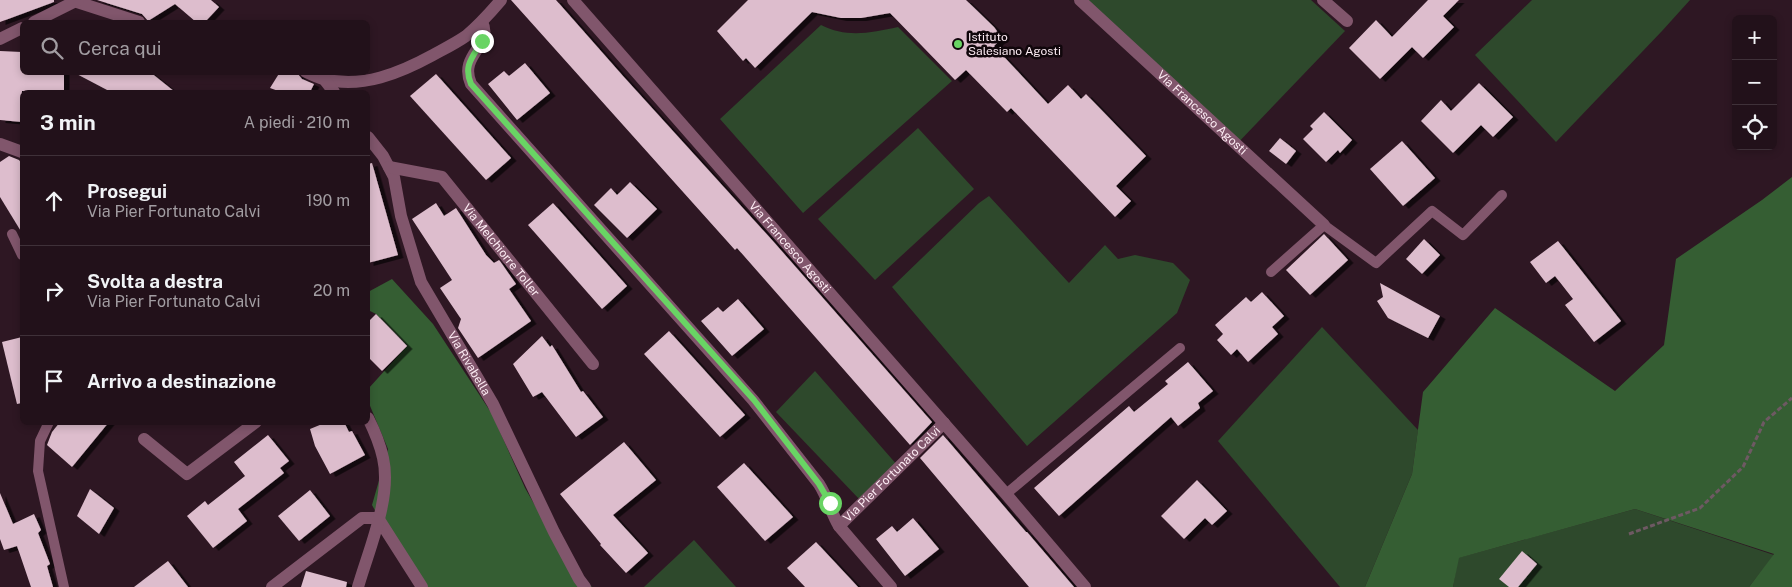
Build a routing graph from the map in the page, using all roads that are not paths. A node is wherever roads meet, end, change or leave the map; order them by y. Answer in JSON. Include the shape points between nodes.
{"nodes":[{"id":1,"x":501,"y":0,"type":"edge"},
{"id":2,"x":573,"y":0,"type":"edge"},
{"id":3,"x":1080,"y":0,"type":"edge"},
{"id":4,"x":1324,"y":0,"type":"edge"},
{"id":5,"x":77,"y":1,"type":"edge"},
{"id":6,"x":38,"y":20,"type":"edge"},
{"id":7,"x":133,"y":20,"type":"edge"},
{"id":8,"x":1347,"y":21,"type":"dead end"},
{"id":9,"x":482,"y":22,"type":"junction"},
{"id":10,"x":20,"y":29,"type":"edge"},
{"id":11,"x":0,"y":39,"type":"edge"},
{"id":12,"x":314,"y":75,"type":"edge"},
{"id":13,"x":324,"y":79,"type":"junction"},
{"id":14,"x":332,"y":90,"type":"edge"},
{"id":15,"x":370,"y":139,"type":"edge"},
{"id":16,"x":0,"y":144,"type":"edge"},
{"id":17,"x":20,"y":151,"type":"edge"},
{"id":18,"x":389,"y":167,"type":"junction"},
{"id":19,"x":1502,"y":195,"type":"dead end"},
{"id":20,"x":1324,"y":225,"type":"junction"},
{"id":21,"x":12,"y":234,"type":"dead end"},
{"id":22,"x":20,"y":251,"type":"edge"},
{"id":23,"x":1271,"y":272,"type":"dead end"},
{"id":24,"x":1180,"y":348,"type":"dead end"},
{"id":25,"x":593,"y":364,"type":"dead end"},
{"id":26,"x":370,"y":423,"type":"edge"},
{"id":27,"x":944,"y":423,"type":"junction"},
{"id":28,"x":48,"y":425,"type":"edge"},
{"id":29,"x":252,"y":425,"type":"edge"},
{"id":30,"x":144,"y":439,"type":"dead end"},
{"id":31,"x":1006,"y":494,"type":"junction"},
{"id":32,"x":378,"y":518,"type":"junction"},
{"id":33,"x":839,"y":526,"type":"junction"},
{"id":34,"x":64,"y":587,"type":"edge"},
{"id":35,"x":272,"y":587,"type":"edge"},
{"id":36,"x":358,"y":587,"type":"edge"},
{"id":37,"x":422,"y":587,"type":"edge"},
{"id":38,"x":585,"y":587,"type":"edge"},
{"id":39,"x":891,"y":587,"type":"edge"},
{"id":40,"x":1085,"y":587,"type":"edge"}],
"edges":[{"from":1,"to":9,"type":"street"},
{"from":2,"to":27,"type":"street","name":"Via Francesco Agosti"},
{"from":3,"to":20,"type":"street","name":"Via Francesco Agosti"},
{"from":4,"to":8,"type":"street"},
{"from":5,"to":6,"type":"street"},
{"from":5,"to":7,"type":"street"},
{"from":9,"to":13,"type":"street","via":[[446,48],[394,74],[365,81]]},
{"from":9,"to":33,"type":"street","name":"Via Pier Fortunato Calvi","via":[[485,35],[468,65],[471,84],[754,400],[826,494]]},
{"from":10,"to":11,"type":"street"},
{"from":12,"to":13,"type":"street"},
{"from":13,"to":14,"type":"street"},
{"from":15,"to":18,"type":"street","name":"Via Rivabella"},
{"from":16,"to":17,"type":"street"},
{"from":18,"to":25,"type":"street","name":"Via Melchiorre Toller","via":[[442,177]]},
{"from":18,"to":38,"type":"street","name":"Via Rivabella","via":[[421,282],[493,404],[554,532]]},
{"from":19,"to":20,"type":"lane","via":[[1463,235],[1432,211],[1376,263]]},
{"from":20,"to":23,"type":"lane"},
{"from":21,"to":22,"type":"lane"},
{"from":24,"to":31,"type":"lane"},
{"from":26,"to":32,"type":"street","via":[[384,459],[385,478]]},
{"from":27,"to":31,"type":"street","name":"Via Francesco Agosti"},
{"from":27,"to":33,"type":"street","name":"Via Pier Fortunato Calvi"},
{"from":28,"to":34,"type":"lane","via":[[40,441],[38,471]]},
{"from":29,"to":30,"type":"street","via":[[187,474]]},
{"from":31,"to":40,"type":"street","name":"Via Francesco Agosti"},
{"from":32,"to":35,"type":"street","via":[[362,518]]},
{"from":32,"to":36,"type":"street"},
{"from":32,"to":37,"type":"street"},
{"from":33,"to":39,"type":"street","name":"Via Pier Fortunato Calvi"}]}
